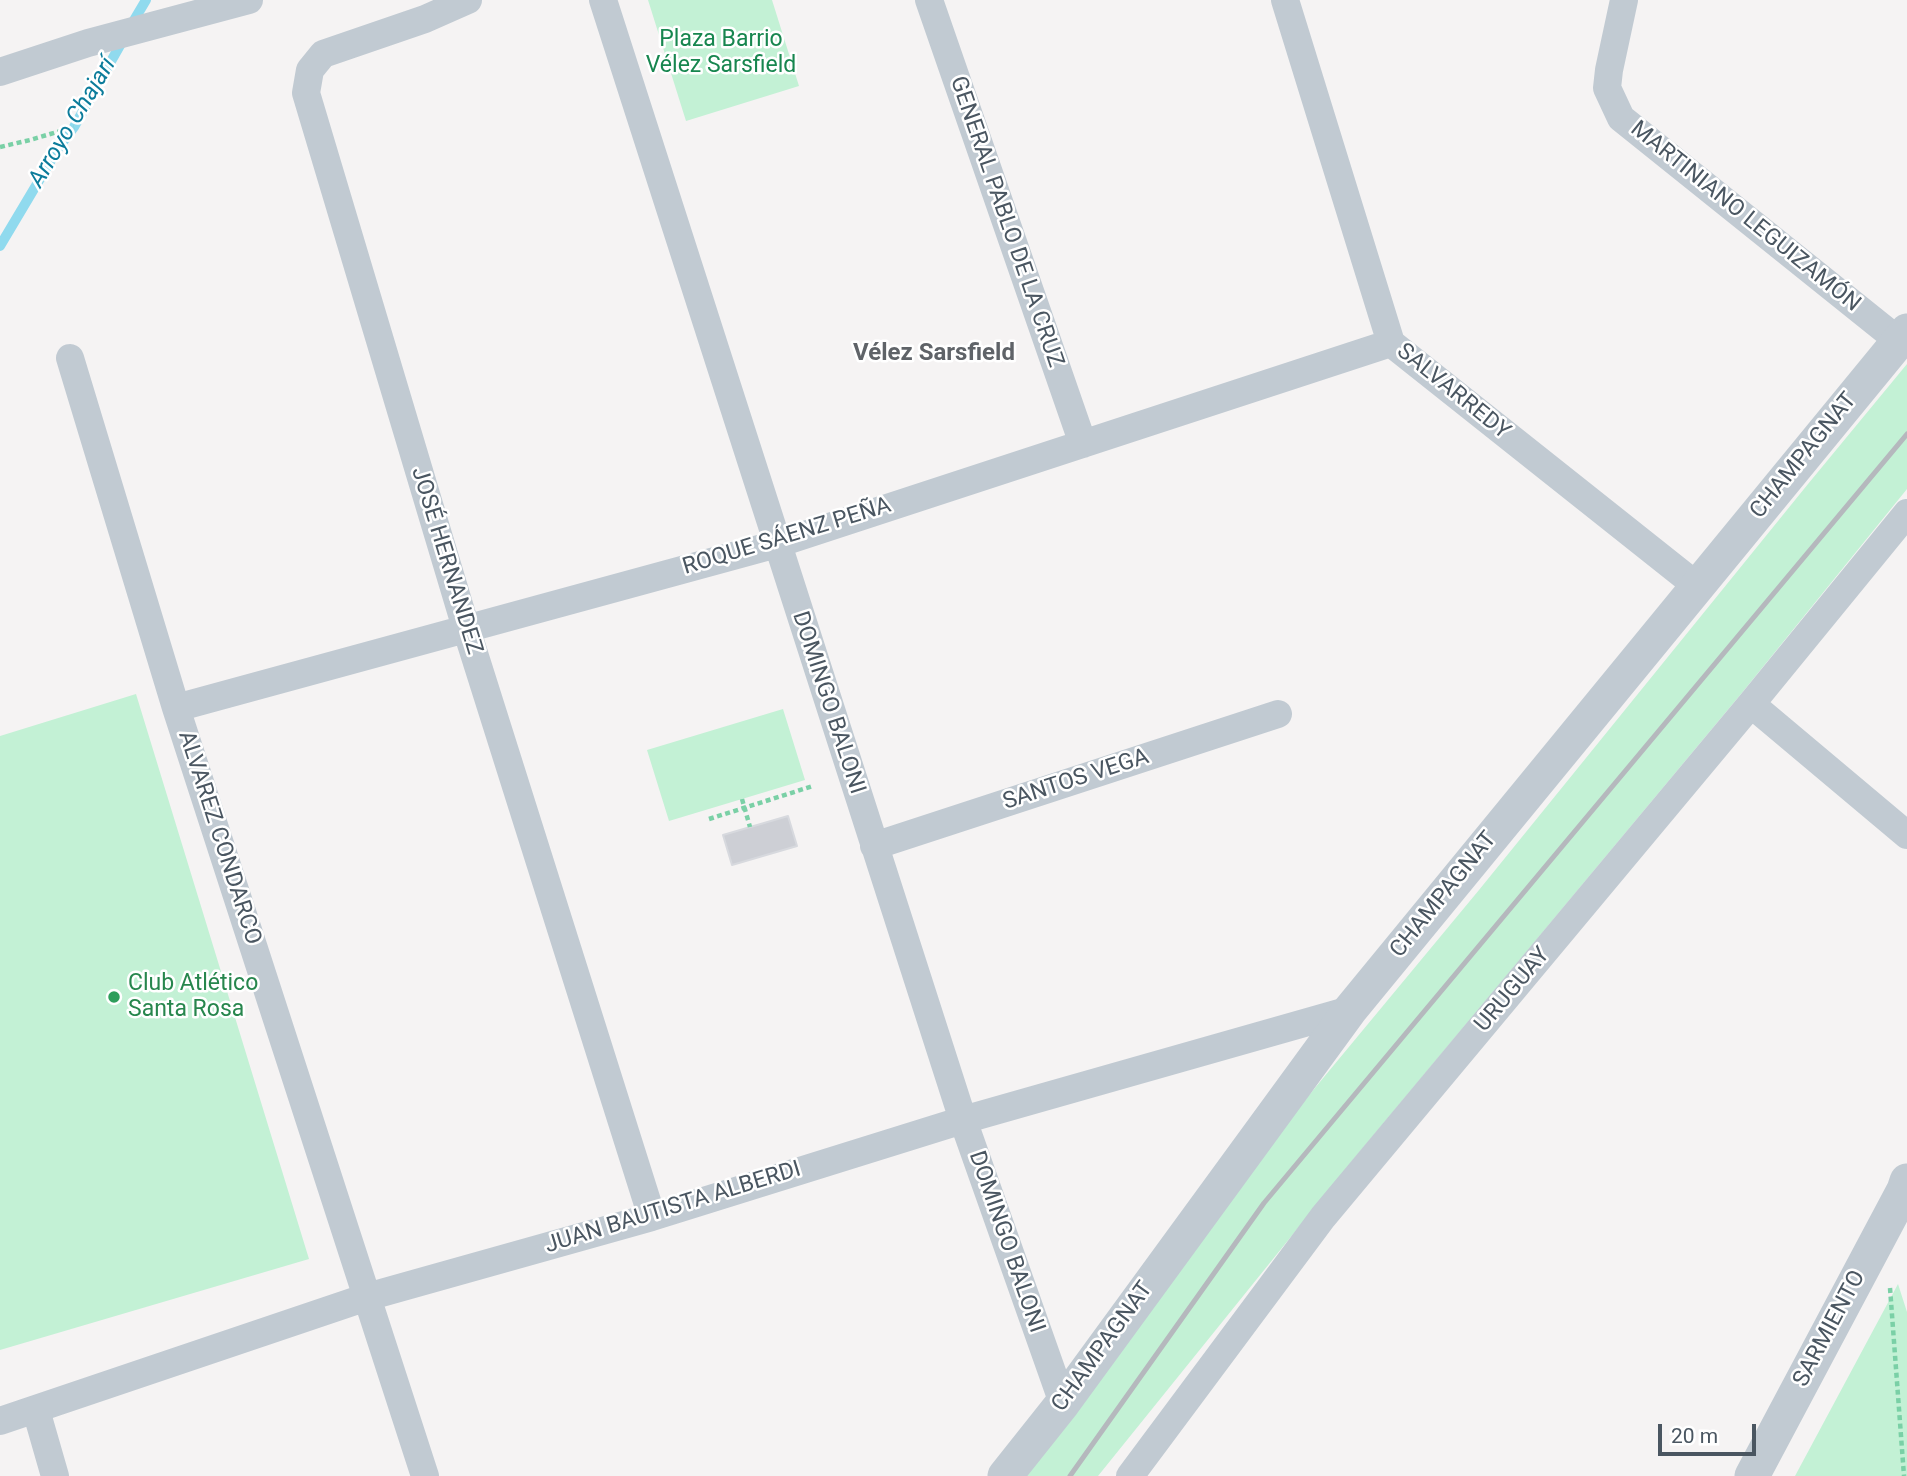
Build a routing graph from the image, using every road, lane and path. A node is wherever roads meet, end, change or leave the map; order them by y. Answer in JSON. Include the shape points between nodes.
{"nodes":[{"id":1,"x":249,"y":0,"type":"edge"},
{"id":2,"x":468,"y":0,"type":"edge"},
{"id":3,"x":603,"y":0,"type":"edge"},
{"id":4,"x":929,"y":0,"type":"edge"},
{"id":5,"x":1285,"y":0,"type":"edge"},
{"id":6,"x":1624,"y":0,"type":"edge"},
{"id":7,"x":0,"y":72,"type":"edge"},
{"id":8,"x":74,"y":127,"type":"dead end"},
{"id":9,"x":0,"y":147,"type":"edge"},
{"id":10,"x":1903,"y":336,"type":"edge"},
{"id":11,"x":1391,"y":343,"type":"junction"},
{"id":12,"x":70,"y":358,"type":"dead end"},
{"id":13,"x":1083,"y":444,"type":"junction"},
{"id":14,"x":1907,"y":513,"type":"edge"},
{"id":15,"x":777,"y":544,"type":"junction"},
{"id":16,"x":1697,"y":586,"type":"junction"},
{"id":17,"x":466,"y":628,"type":"junction"},
{"id":18,"x":1751,"y":704,"type":"junction"},
{"id":19,"x":176,"y":708,"type":"junction"},
{"id":20,"x":1278,"y":714,"type":"dead end"},
{"id":21,"x":813,"y":786,"type":"dead end"},
{"id":22,"x":743,"y":799,"type":"dead end"},
{"id":23,"x":745,"y":807,"type":"junction"},
{"id":24,"x":709,"y":818,"type":"dead end"},
{"id":25,"x":750,"y":827,"type":"dead end"},
{"id":26,"x":1907,"y":835,"type":"edge"},
{"id":27,"x":874,"y":846,"type":"junction"},
{"id":28,"x":1350,"y":1010,"type":"junction"},
{"id":29,"x":963,"y":1120,"type":"junction"},
{"id":30,"x":1906,"y":1190,"type":"edge"},
{"id":31,"x":652,"y":1217,"type":"junction"},
{"id":32,"x":1889,"y":1278,"type":"dead end"},
{"id":33,"x":367,"y":1297,"type":"junction"},
{"id":34,"x":1063,"y":1404,"type":"junction"},
{"id":35,"x":36,"y":1410,"type":"junction"},
{"id":36,"x":0,"y":1421,"type":"edge"},
{"id":37,"x":55,"y":1476,"type":"edge"},
{"id":38,"x":425,"y":1476,"type":"edge"},
{"id":39,"x":1005,"y":1476,"type":"edge"},
{"id":40,"x":1130,"y":1476,"type":"edge"},
{"id":41,"x":1752,"y":1476,"type":"edge"},
{"id":42,"x":1904,"y":1476,"type":"edge"}],
"edges":[{"from":1,"to":7,"type":"street"},
{"from":2,"to":17,"type":"street","name":"JOSÉ HERNANDEZ","via":[[323,54],[310,70],[306,93]]},
{"from":3,"to":15,"type":"street","name":"DOMINGO BALONI"},
{"from":4,"to":13,"type":"street","name":"GENERAL PABLO DE LA CRUZ"},
{"from":5,"to":11,"type":"street","name":"SALVARREDY"},
{"from":6,"to":10,"type":"street","name":"MARTINIANO LEGUIZAMÓN","via":[[1607,88],[1621,118]]},
{"from":8,"to":9,"type":"path"},
{"from":10,"to":16,"type":"street","name":"CHAMPAGNAT"},
{"from":11,"to":13,"type":"street","name":"ROQUE SÁENZ PEÑA"},
{"from":11,"to":16,"type":"street","name":"SALVARREDY"},
{"from":12,"to":19,"type":"street","name":"ALVAREZ CONDARCO"},
{"from":13,"to":15,"type":"street","name":"ROQUE SÁENZ PEÑA"},
{"from":14,"to":18,"type":"street","name":"URUGUAY"},
{"from":15,"to":17,"type":"street","name":"ROQUE SÁENZ PEÑA"},
{"from":15,"to":27,"type":"street","name":"DOMINGO BALONI"},
{"from":16,"to":28,"type":"street","name":"CHAMPAGNAT"},
{"from":17,"to":19,"type":"street","name":"ROQUE SÁENZ PEÑA"},
{"from":17,"to":31,"type":"street","name":"JOSÉ HERNANDEZ"},
{"from":18,"to":26,"type":"street"},
{"from":18,"to":40,"type":"street","name":"URUGUAY","via":[[1323,1217]]},
{"from":19,"to":33,"type":"street","name":"ALVAREZ CONDARCO"},
{"from":20,"to":27,"type":"street","name":"SANTOS VEGA"},
{"from":21,"to":23,"type":"path"},
{"from":22,"to":23,"type":"path"},
{"from":23,"to":24,"type":"path"},
{"from":23,"to":25,"type":"path"},
{"from":27,"to":29,"type":"street","name":"DOMINGO BALONI"},
{"from":28,"to":29,"type":"street","name":"JUAN BAUTISTA ALBERDI"},
{"from":28,"to":34,"type":"street","name":"CHAMPAGNAT"},
{"from":29,"to":31,"type":"street","name":"JUAN BAUTISTA ALBERDI"},
{"from":29,"to":34,"type":"street","name":"DOMINGO BALONI"},
{"from":30,"to":41,"type":"street","name":"SARMIENTO"},
{"from":31,"to":33,"type":"street","name":"JUAN BAUTISTA ALBERDI"},
{"from":32,"to":42,"type":"path"},
{"from":33,"to":35,"type":"street","name":"JUAN BAUTISTA ALBERDI"},
{"from":33,"to":38,"type":"street","name":"ALVAREZ CONDARCO"},
{"from":34,"to":39,"type":"street","name":"CHAMPAGNAT"},
{"from":35,"to":36,"type":"street","name":"JUAN BAUTISTA ALBERDI"},
{"from":35,"to":37,"type":"street"}]}
